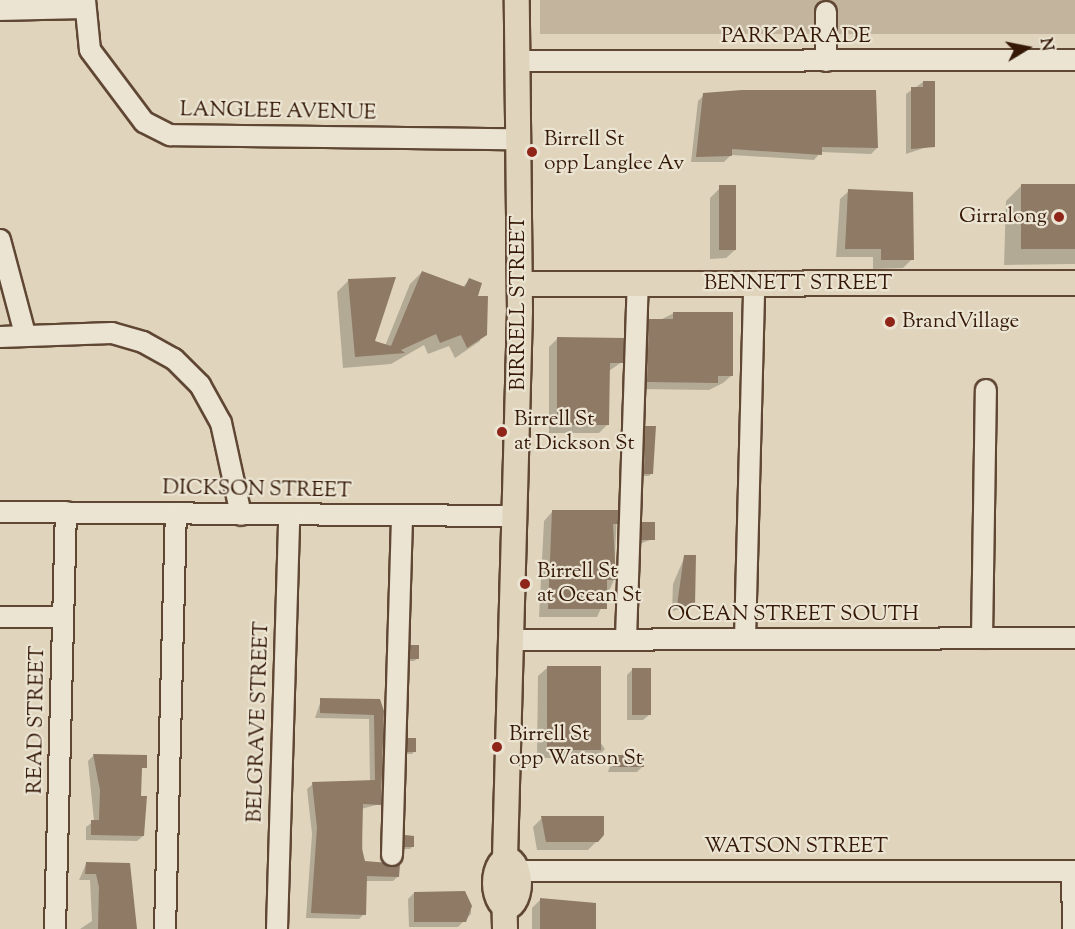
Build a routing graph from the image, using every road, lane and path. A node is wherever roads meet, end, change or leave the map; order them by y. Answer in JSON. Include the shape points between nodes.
{"nodes":[{"id":1,"x":517,"y":0,"type":"edge"},
{"id":2,"x":85,"y":4,"type":"edge"},
{"id":3,"x":0,"y":9,"type":"edge"},
{"id":4,"x":826,"y":12,"type":"dead end"},
{"id":5,"x":1075,"y":60,"type":"edge"},
{"id":6,"x":518,"y":61,"type":"junction"},
{"id":7,"x":826,"y":62,"type":"junction"},
{"id":8,"x":519,"y":139,"type":"junction"},
{"id":9,"x":0,"y":240,"type":"edge"},
{"id":10,"x":1075,"y":283,"type":"edge"},
{"id":11,"x":520,"y":284,"type":"junction"},
{"id":12,"x":754,"y":284,"type":"junction"},
{"id":13,"x":638,"y":285,"type":"junction"},
{"id":14,"x":26,"y":334,"type":"junction"},
{"id":15,"x":0,"y":337,"type":"edge"},
{"id":16,"x":987,"y":390,"type":"dead end"},
{"id":17,"x":0,"y":512,"type":"edge"},
{"id":18,"x":66,"y":512,"type":"junction"},
{"id":19,"x":176,"y":513,"type":"junction"},
{"id":20,"x":241,"y":515,"type":"junction"},
{"id":21,"x":402,"y":516,"type":"junction"},
{"id":22,"x":514,"y":516,"type":"junction"},
{"id":23,"x":289,"y":517,"type":"junction"},
{"id":24,"x":0,"y":617,"type":"edge"},
{"id":25,"x":63,"y":617,"type":"junction"},
{"id":26,"x":745,"y":638,"type":"junction"},
{"id":27,"x":982,"y":638,"type":"junction"},
{"id":28,"x":1075,"y":638,"type":"edge"},
{"id":29,"x":626,"y":639,"type":"junction"},
{"id":30,"x":511,"y":640,"type":"junction"},
{"id":31,"x":392,"y":855,"type":"dead end"},
{"id":32,"x":509,"y":870,"type":"junction"},
{"id":33,"x":1074,"y":871,"type":"edge"},
{"id":34,"x":55,"y":929,"type":"edge"},
{"id":35,"x":165,"y":929,"type":"edge"},
{"id":36,"x":277,"y":929,"type":"edge"},
{"id":37,"x":505,"y":929,"type":"edge"},
{"id":38,"x":1073,"y":929,"type":"edge"}],
"edges":[{"from":1,"to":6,"type":"main road","name":"BIRRELL STREET"},
{"from":2,"to":3,"type":"street"},
{"from":2,"to":8,"type":"street","name":"LANGLEE AVENUE","via":[[90,50],[144,122],[170,135]]},
{"from":4,"to":7,"type":"street"},
{"from":5,"to":7,"type":"street","name":"PARK PARADE"},
{"from":6,"to":7,"type":"street","name":"PARK PARADE"},
{"from":6,"to":8,"type":"main road","name":"BIRRELL STREET"},
{"from":8,"to":11,"type":"main road","name":"BIRRELL STREET"},
{"from":9,"to":14,"type":"street"},
{"from":10,"to":12,"type":"main road","name":"BENNETT STREET"},
{"from":11,"to":13,"type":"main road","name":"BENNETT STREET"},
{"from":11,"to":22,"type":"main road","name":"BIRRELL STREET"},
{"from":12,"to":13,"type":"main road","name":"BENNETT STREET"},
{"from":12,"to":26,"type":"street"},
{"from":13,"to":29,"type":"street"},
{"from":14,"to":15,"type":"street"},
{"from":14,"to":20,"type":"street","via":[[112,333],[143,342],[181,364],[208,395],[221,423]]},
{"from":16,"to":27,"type":"street"},
{"from":17,"to":18,"type":"street","name":"DICKSON STREET"},
{"from":18,"to":19,"type":"street","name":"DICKSON STREET"},
{"from":18,"to":25,"type":"street","name":"READ STREET"},
{"from":19,"to":20,"type":"street","name":"DICKSON STREET"},
{"from":19,"to":35,"type":"street"},
{"from":20,"to":23,"type":"street","name":"DICKSON STREET"},
{"from":21,"to":22,"type":"street","name":"DICKSON STREET"},
{"from":21,"to":23,"type":"street","name":"DICKSON STREET"},
{"from":21,"to":31,"type":"street"},
{"from":22,"to":30,"type":"main road","name":"BIRRELL STREET"},
{"from":23,"to":36,"type":"street","name":"BELGRAVE STREET"},
{"from":24,"to":25,"type":"street"},
{"from":25,"to":34,"type":"street","name":"READ STREET"},
{"from":26,"to":27,"type":"street","name":"OCEAN STREET SOUTH"},
{"from":26,"to":29,"type":"street","name":"OCEAN STREET SOUTH"},
{"from":27,"to":28,"type":"street","name":"OCEAN STREET SOUTH"},
{"from":29,"to":30,"type":"street","name":"OCEAN STREET SOUTH"},
{"from":30,"to":32,"type":"main road","name":"BIRRELL STREET"},
{"from":32,"to":33,"type":"street","name":"WATSON STREET"},
{"from":32,"to":37,"type":"main road","name":"BIRRELL STREET"},
{"from":33,"to":38,"type":"street"}]}
